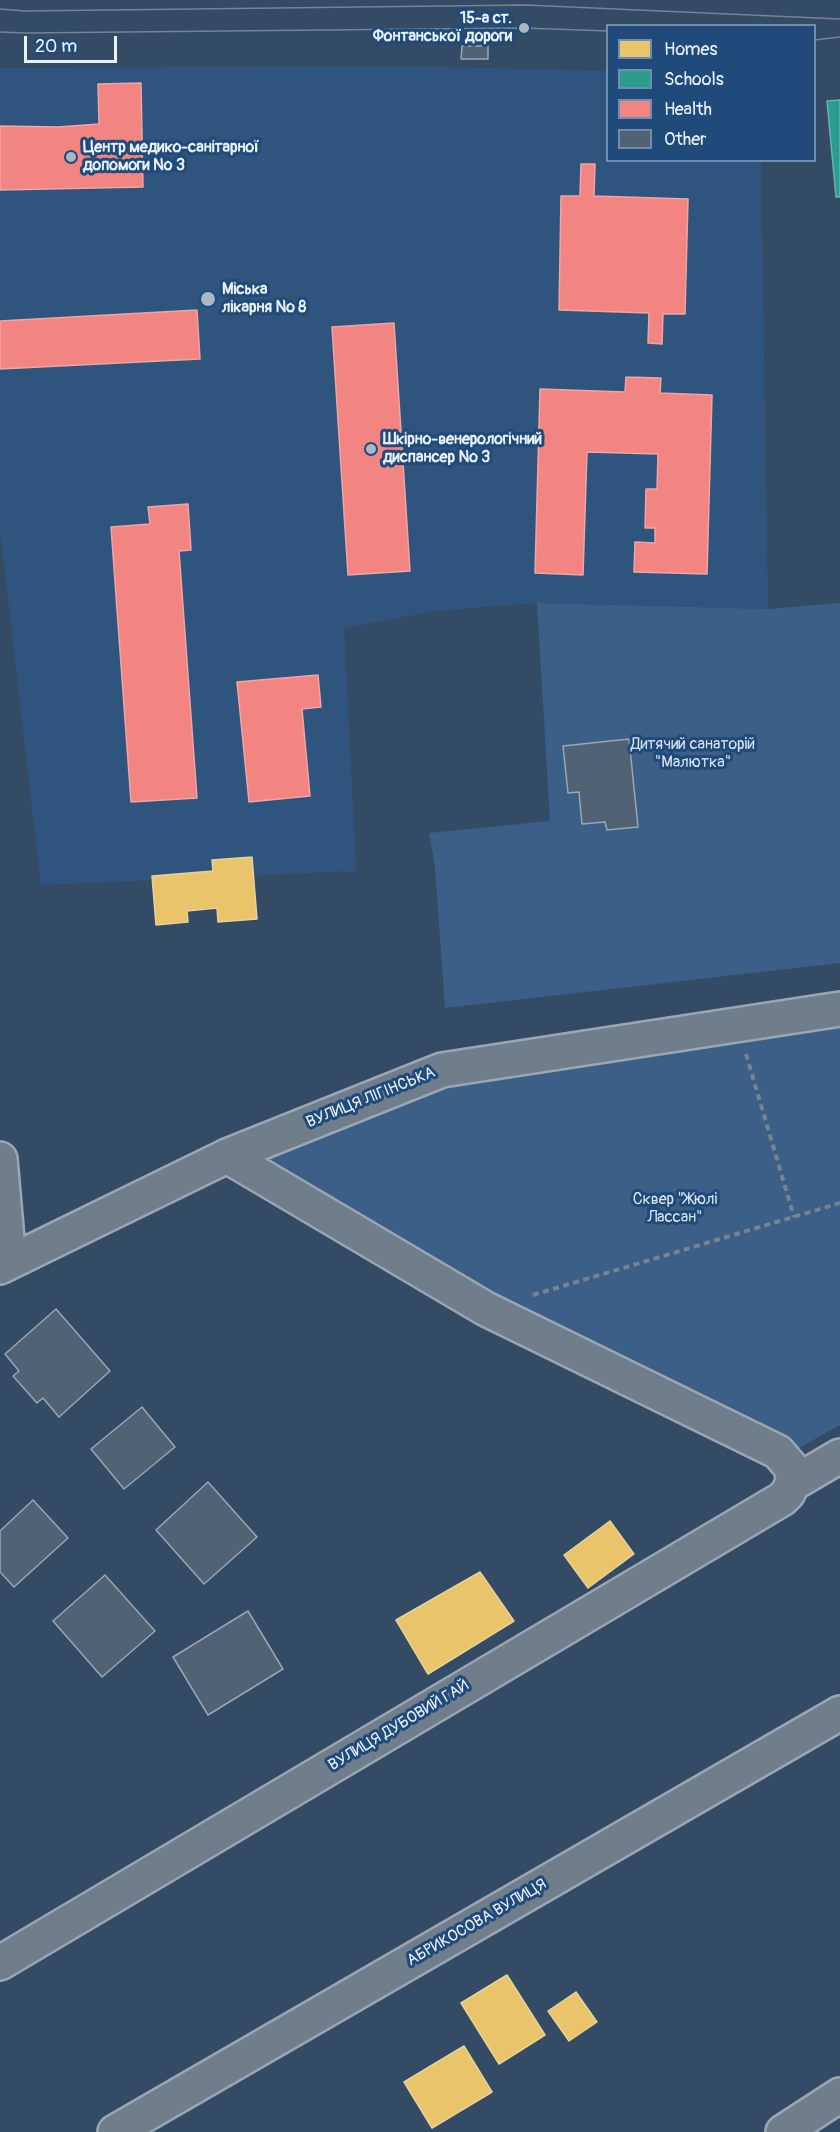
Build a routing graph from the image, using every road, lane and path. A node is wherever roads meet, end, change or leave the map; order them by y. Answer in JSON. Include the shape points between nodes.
{"nodes":[{"id":1,"x":840,"y":1009,"type":"edge"},
{"id":2,"x":738,"y":1025,"type":"junction"},
{"id":3,"x":227,"y":1156,"type":"junction"},
{"id":4,"x":0,"y":1160,"type":"edge"},
{"id":5,"x":840,"y":1203,"type":"edge"},
{"id":6,"x":794,"y":1217,"type":"junction"},
{"id":7,"x":5,"y":1265,"type":"edge"},
{"id":8,"x":532,"y":1296,"type":"dead end"},
{"id":9,"x":840,"y":1456,"type":"edge"},
{"id":10,"x":792,"y":1484,"type":"junction"},
{"id":11,"x":840,"y":1713,"type":"edge"},
{"id":12,"x":0,"y":1963,"type":"edge"},
{"id":13,"x":840,"y":2095,"type":"edge"},
{"id":14,"x":115,"y":2132,"type":"edge"},
{"id":15,"x":783,"y":2132,"type":"edge"}],
"edges":[{"from":1,"to":2,"type":"street","name":"ВУЛИЦЯ ЛІГІНСЬКА"},
{"from":2,"to":3,"type":"street","name":"ВУЛИЦЯ ЛІГІНСЬКА","via":[[442,1070]]},
{"from":2,"to":6,"type":"path"},
{"from":3,"to":7,"type":"street","name":"ВУЛИЦЯ ЛІГІНСЬКА"},
{"from":3,"to":10,"type":"street","via":[[486,1309],[778,1452],[790,1466]]},
{"from":4,"to":7,"type":"street"},
{"from":5,"to":6,"type":"path"},
{"from":6,"to":8,"type":"path"},
{"from":9,"to":10,"type":"street","name":"ВУЛИЦЯ ДУБОВИЙ ГАЙ"},
{"from":10,"to":12,"type":"street","name":"ВУЛИЦЯ ДУБОВИЙ ГАЙ","via":[[782,1500]]},
{"from":11,"to":14,"type":"street","name":"АБРИКОСОВА ВУЛИЦЯ"},
{"from":13,"to":15,"type":"street"}]}
